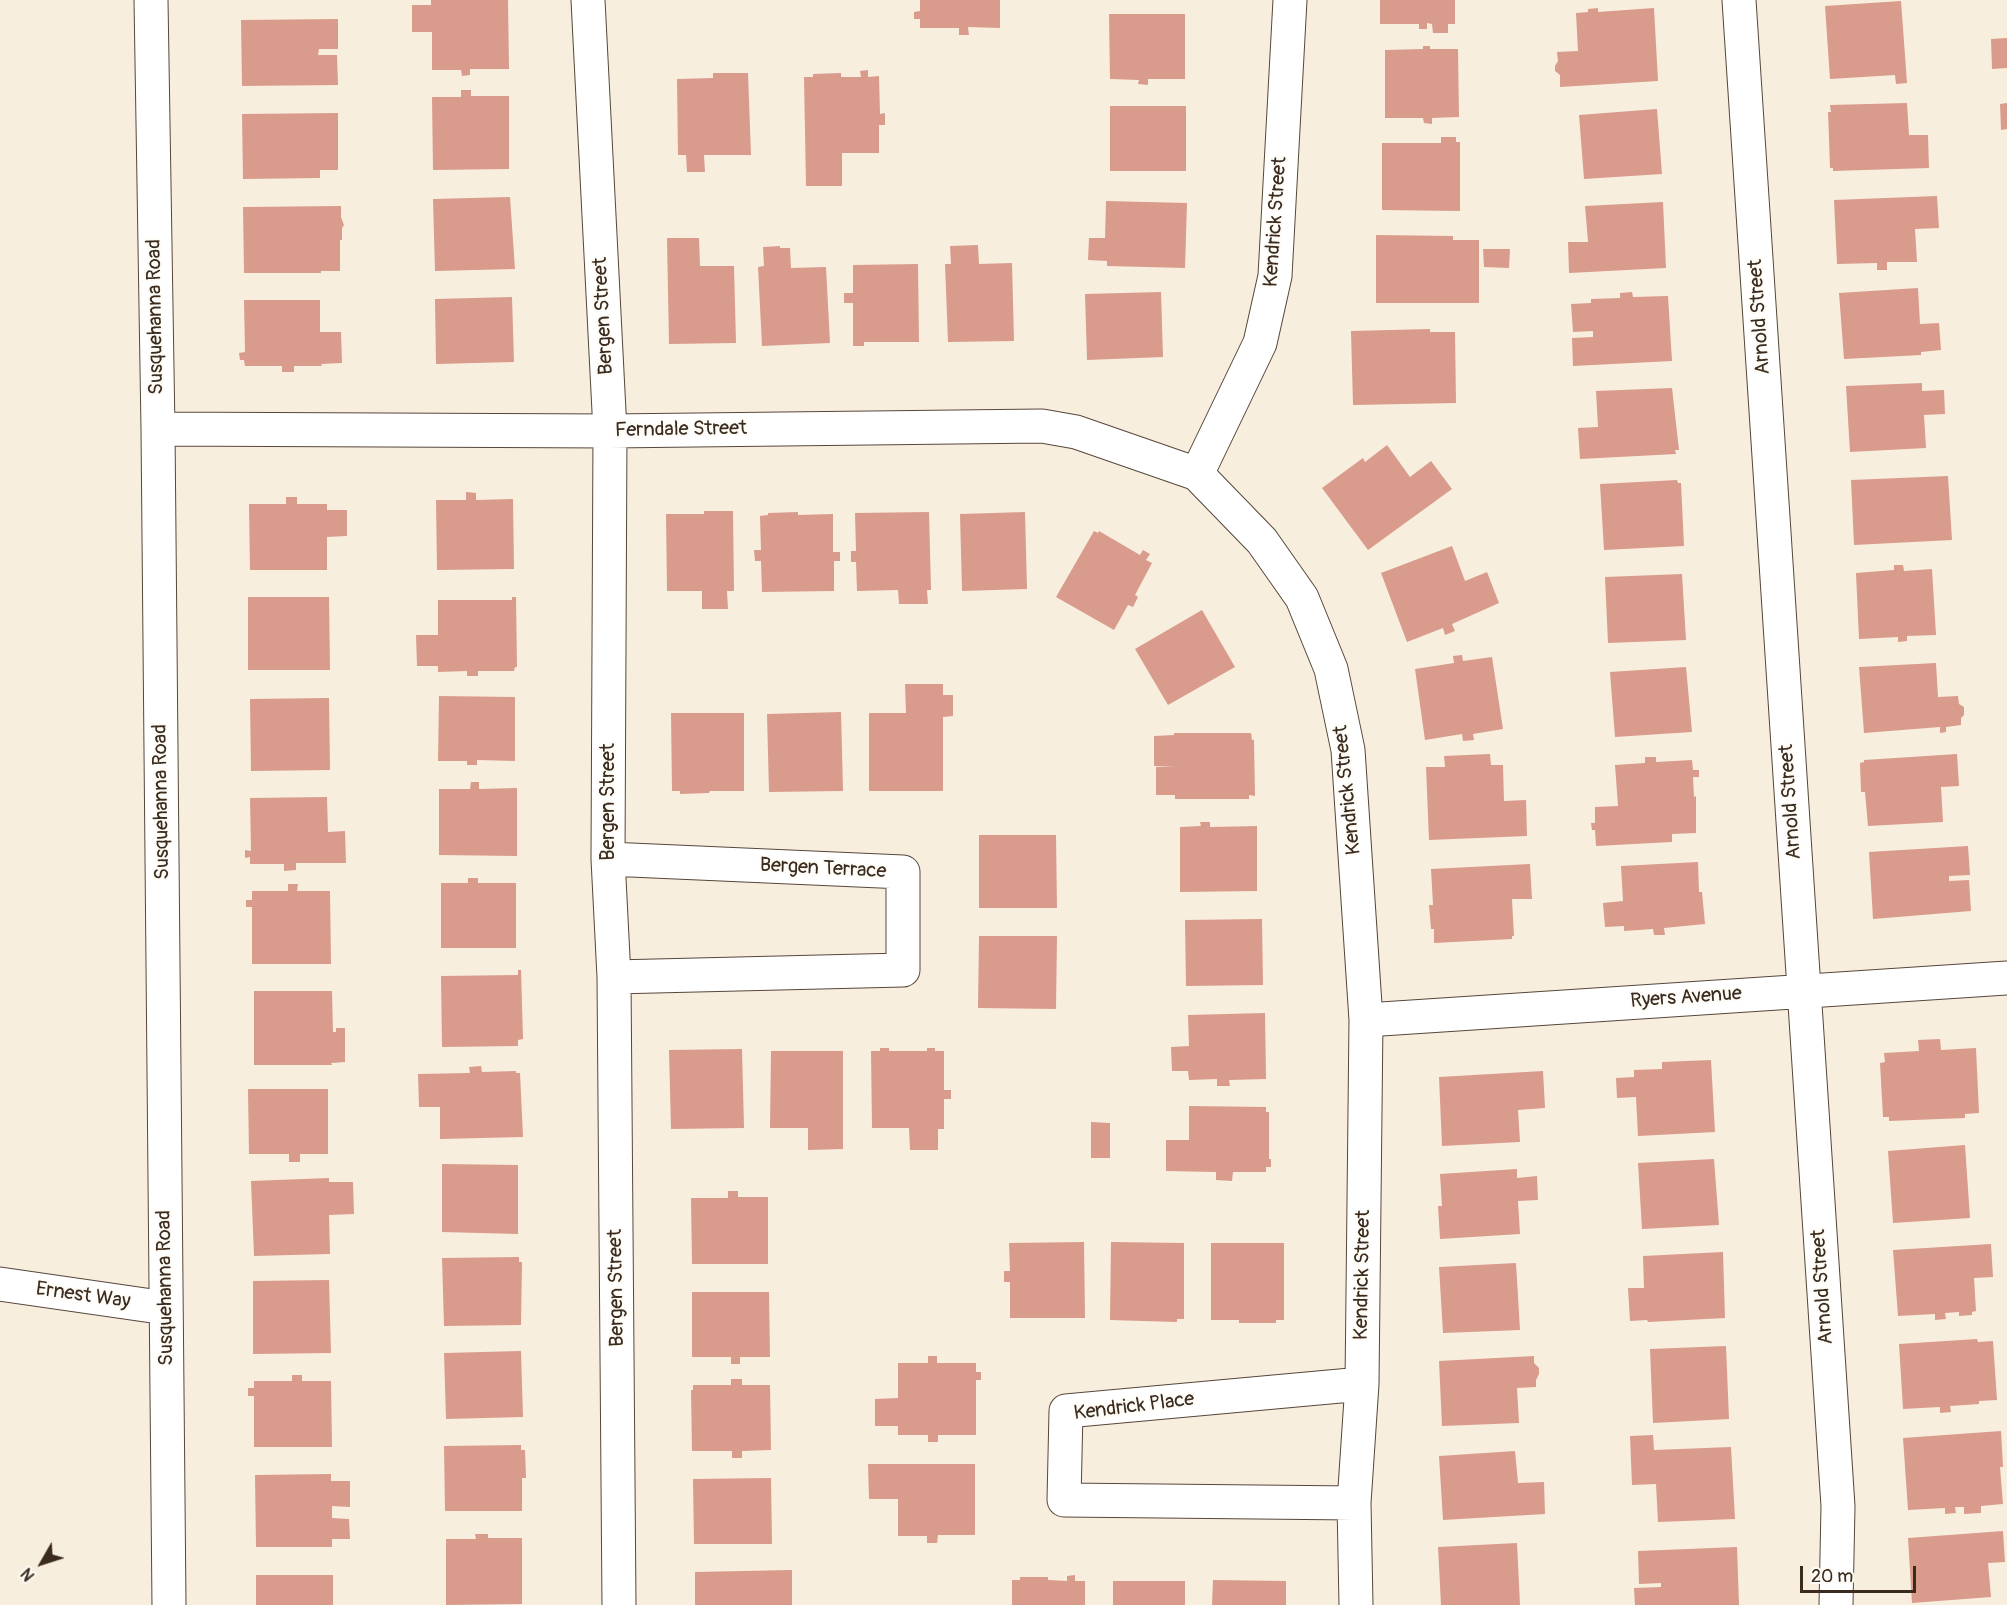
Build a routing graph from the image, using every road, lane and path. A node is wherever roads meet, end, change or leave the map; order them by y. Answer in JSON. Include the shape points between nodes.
{"nodes":[{"id":1,"x":151,"y":0,"type":"edge"},
{"id":2,"x":588,"y":0,"type":"edge"},
{"id":3,"x":1290,"y":0,"type":"edge"},
{"id":4,"x":1739,"y":0,"type":"edge"},
{"id":5,"x":158,"y":429,"type":"junction"},
{"id":6,"x":610,"y":431,"type":"junction"},
{"id":7,"x":1197,"y":474,"type":"junction"},
{"id":8,"x":608,"y":859,"type":"junction"},
{"id":9,"x":614,"y":977,"type":"junction"},
{"id":10,"x":2007,"y":978,"type":"edge"},
{"id":11,"x":1803,"y":990,"type":"junction"},
{"id":12,"x":1366,"y":1020,"type":"junction"},
{"id":13,"x":0,"y":1284,"type":"edge"},
{"id":14,"x":166,"y":1308,"type":"junction"},
{"id":15,"x":1362,"y":1384,"type":"junction"},
{"id":16,"x":1354,"y":1503,"type":"junction"},
{"id":17,"x":169,"y":1605,"type":"edge"},
{"id":18,"x":620,"y":1605,"type":"edge"},
{"id":19,"x":1356,"y":1605,"type":"edge"},
{"id":20,"x":1836,"y":1605,"type":"edge"}],
"edges":[{"from":1,"to":5,"type":"street","name":"Susquehanna Road"},
{"from":2,"to":6,"type":"street","name":"Bergen Street"},
{"from":3,"to":7,"type":"street","name":"Kendrick Street","via":[[1275,276],[1260,343]]},
{"from":4,"to":11,"type":"street","name":"Arnold Street"},
{"from":5,"to":6,"type":"street","name":"Ferndale Street"},
{"from":5,"to":14,"type":"street","name":"Susquehanna Road"},
{"from":6,"to":7,"type":"street","name":"Ferndale Street","via":[[1042,426],[1076,432]]},
{"from":6,"to":8,"type":"street","name":"Bergen Street"},
{"from":7,"to":12,"type":"street","name":"Kendrick Street","via":[[1262,541],[1302,598],[1331,669],[1348,750]]},
{"from":8,"to":9,"type":"street","name":"Bergen Street"},
{"from":8,"to":9,"type":"street","name":"Bergen Terrace","via":[[903,872],[903,970]]},
{"from":9,"to":18,"type":"street","name":"Bergen Street"},
{"from":10,"to":11,"type":"street","name":"Ryers Avenue"},
{"from":11,"to":12,"type":"street","name":"Ryers Avenue"},
{"from":11,"to":20,"type":"street","name":"Arnold Street","via":[[1838,1506]]},
{"from":12,"to":15,"type":"street","name":"Kendrick Street"},
{"from":13,"to":14,"type":"street","name":"Ernest Way"},
{"from":14,"to":17,"type":"street","name":"Susquehanna Road"},
{"from":15,"to":16,"type":"street","name":"Kendrick Street"},
{"from":15,"to":16,"type":"street","name":"Kendrick Place","via":[[1066,1411],[1064,1500]]},
{"from":16,"to":19,"type":"street","name":"Kendrick Street"}]}
